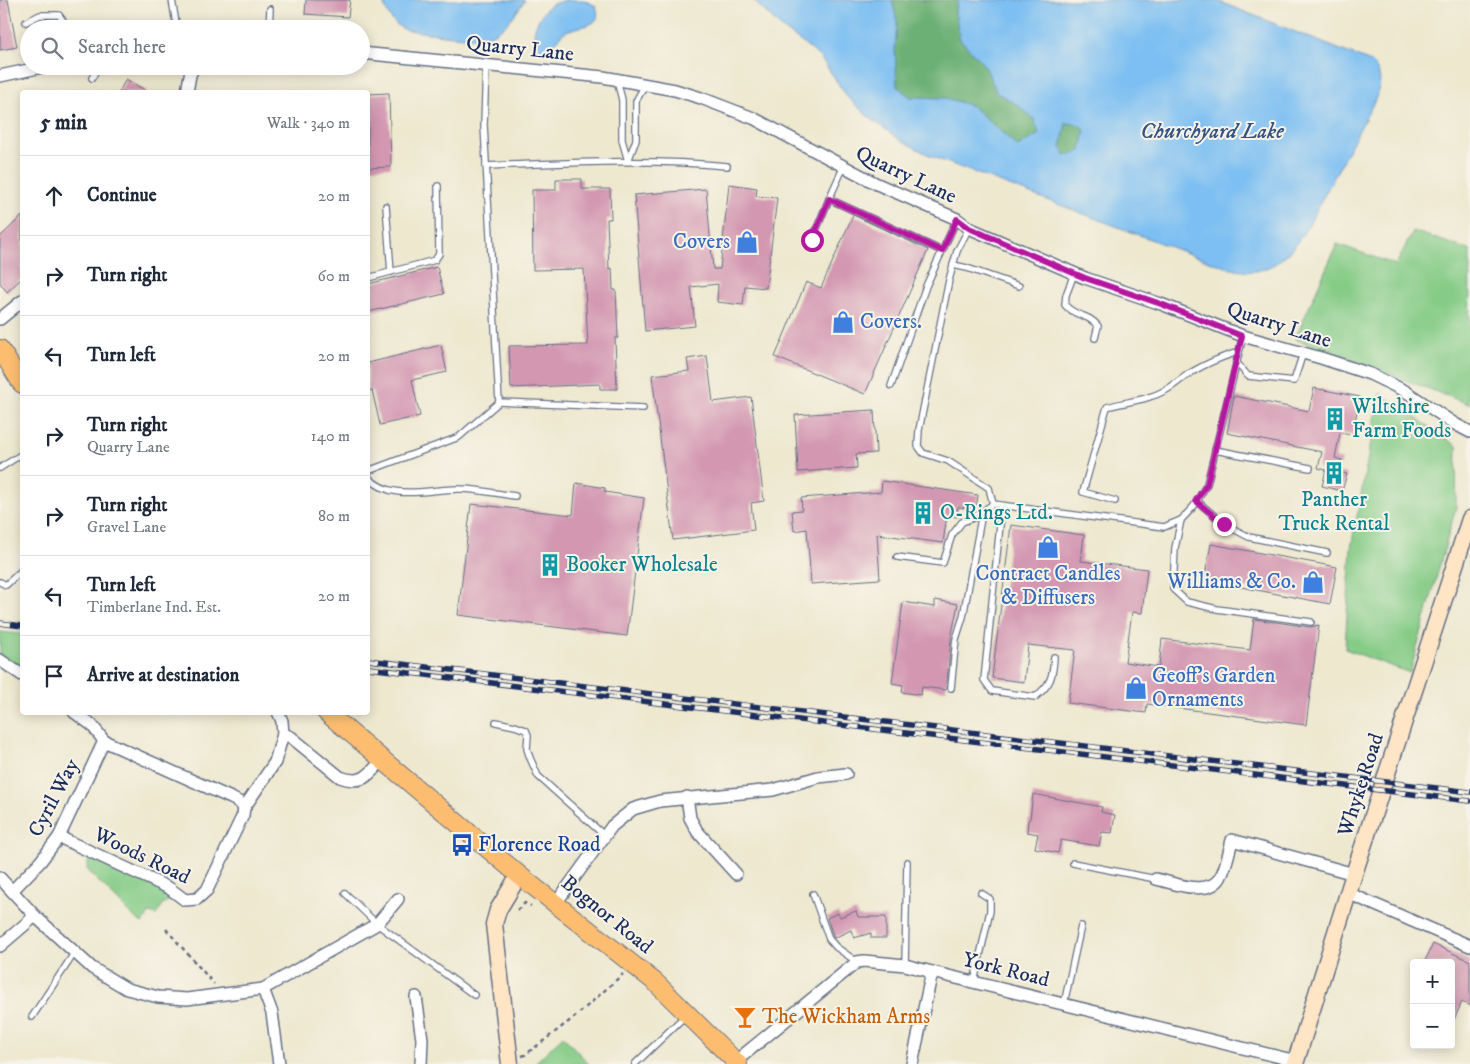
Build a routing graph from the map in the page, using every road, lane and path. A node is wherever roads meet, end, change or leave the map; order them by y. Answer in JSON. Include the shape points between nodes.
{"nodes":[{"id":1,"x":172,"y":0,"type":"edge"},
{"id":2,"x":270,"y":9,"type":"dead end"},
{"id":3,"x":30,"y":20,"type":"edge"},
{"id":4,"x":62,"y":20,"type":"edge"},
{"id":5,"x":175,"y":20,"type":"edge"},
{"id":6,"x":269,"y":20,"type":"edge"},
{"id":7,"x":370,"y":54,"type":"edge"},
{"id":8,"x":486,"y":64,"type":"junction"},
{"id":9,"x":20,"y":72,"type":"edge"},
{"id":10,"x":94,"y":75,"type":"edge"},
{"id":11,"x":190,"y":75,"type":"edge"},
{"id":12,"x":0,"y":76,"type":"edge"},
{"id":13,"x":92,"y":78,"type":"dead end"},
{"id":14,"x":617,"y":79,"type":"junction"},
{"id":15,"x":646,"y":84,"type":"junction"},
{"id":16,"x":187,"y":90,"type":"edge"},
{"id":17,"x":628,"y":162,"type":"junction"},
{"id":18,"x":486,"y":166,"type":"junction"},
{"id":19,"x":727,"y":166,"type":"dead end"},
{"id":20,"x":844,"y":166,"type":"junction"},
{"id":21,"x":438,"y":186,"type":"dead end"},
{"id":22,"x":829,"y":199,"type":"junction"},
{"id":23,"x":386,"y":206,"type":"dead end"},
{"id":24,"x":957,"y":219,"type":"junction"},
{"id":25,"x":969,"y":228,"type":"junction"},
{"id":26,"x":812,"y":240,"type":"dead end"},
{"id":27,"x":942,"y":251,"type":"junction"},
{"id":28,"x":953,"y":265,"type":"junction"},
{"id":29,"x":391,"y":272,"type":"junction"},
{"id":30,"x":1074,"y":274,"type":"junction"},
{"id":31,"x":370,"y":277,"type":"edge"},
{"id":32,"x":1019,"y":286,"type":"dead end"},
{"id":33,"x":20,"y":303,"type":"edge"},
{"id":34,"x":0,"y":318,"type":"edge"},
{"id":35,"x":1242,"y":336,"type":"junction"},
{"id":36,"x":1095,"y":338,"type":"dead end"},
{"id":37,"x":0,"y":349,"type":"edge"},
{"id":38,"x":1238,"y":352,"type":"junction"},
{"id":39,"x":1303,"y":353,"type":"junction"},
{"id":40,"x":1236,"y":362,"type":"junction"},
{"id":41,"x":20,"y":381,"type":"edge"},
{"id":42,"x":891,"y":386,"type":"dead end"},
{"id":43,"x":499,"y":402,"type":"junction"},
{"id":44,"x":643,"y":408,"type":"dead end"},
{"id":45,"x":1470,"y":432,"type":"edge"},
{"id":46,"x":1215,"y":450,"type":"junction"},
{"id":47,"x":20,"y":455,"type":"edge"},
{"id":48,"x":0,"y":468,"type":"edge"},
{"id":49,"x":1310,"y":468,"type":"dead end"},
{"id":50,"x":370,"y":470,"type":"edge"},
{"id":51,"x":370,"y":479,"type":"edge"},
{"id":52,"x":515,"y":496,"type":"dead end"},
{"id":53,"x":1115,"y":501,"type":"dead end"},
{"id":54,"x":1196,"y":501,"type":"junction"},
{"id":55,"x":993,"y":504,"type":"junction"},
{"id":56,"x":1002,"y":506,"type":"junction"},
{"id":57,"x":982,"y":512,"type":"junction"},
{"id":58,"x":1181,"y":520,"type":"junction"},
{"id":59,"x":1470,"y":520,"type":"edge"},
{"id":60,"x":1327,"y":553,"type":"dead end"},
{"id":61,"x":897,"y":557,"type":"dead end"},
{"id":62,"x":20,"y":572,"type":"edge"},
{"id":63,"x":0,"y":582,"type":"edge"},
{"id":64,"x":1311,"y":622,"type":"dead end"},
{"id":65,"x":1054,"y":657,"type":"dead end"},
{"id":66,"x":0,"y":660,"type":"edge"},
{"id":67,"x":20,"y":674,"type":"edge"},
{"id":68,"x":951,"y":688,"type":"dead end"},
{"id":69,"x":78,"y":715,"type":"edge"},
{"id":70,"x":279,"y":715,"type":"edge"},
{"id":71,"x":330,"y":715,"type":"edge"},
{"id":72,"x":496,"y":722,"type":"dead end"},
{"id":73,"x":283,"y":734,"type":"junction"},
{"id":74,"x":104,"y":741,"type":"junction"},
{"id":75,"x":382,"y":760,"type":"junction"},
{"id":76,"x":846,"y":774,"type":"dead end"},
{"id":77,"x":687,"y":797,"type":"junction"},
{"id":78,"x":244,"y":808,"type":"junction"},
{"id":79,"x":604,"y":836,"type":"junction"},
{"id":80,"x":59,"y":837,"type":"junction"},
{"id":81,"x":907,"y":862,"type":"dead end"},
{"id":82,"x":1073,"y":863,"type":"dead end"},
{"id":83,"x":736,"y":874,"type":"dead end"},
{"id":84,"x":1354,"y":874,"type":"junction"},
{"id":85,"x":519,"y":875,"type":"junction"},
{"id":86,"x":0,"y":878,"type":"edge"},
{"id":87,"x":1156,"y":880,"type":"joint"},
{"id":88,"x":12,"y":891,"type":"junction"},
{"id":89,"x":344,"y":893,"type":"dead end"},
{"id":90,"x":981,"y":893,"type":"dead end"},
{"id":91,"x":1348,"y":893,"type":"junction"},
{"id":92,"x":813,"y":894,"type":"dead end"},
{"id":93,"x":398,"y":899,"type":"dead end"},
{"id":94,"x":556,"y":902,"type":"junction"},
{"id":95,"x":532,"y":907,"type":"dead end"},
{"id":96,"x":513,"y":913,"type":"dead end"},
{"id":97,"x":34,"y":916,"type":"junction"},
{"id":98,"x":377,"y":924,"type":"junction"},
{"id":99,"x":1081,"y":926,"type":"dead end"},
{"id":100,"x":166,"y":928,"type":"dead end"},
{"id":101,"x":0,"y":946,"type":"edge"},
{"id":102,"x":1470,"y":946,"type":"edge"},
{"id":103,"x":75,"y":952,"type":"junction"},
{"id":104,"x":857,"y":962,"type":"junction"},
{"id":105,"x":632,"y":964,"type":"junction"},
{"id":106,"x":905,"y":965,"type":"junction"},
{"id":107,"x":932,"y":972,"type":"junction"},
{"id":108,"x":974,"y":982,"type":"junction"},
{"id":109,"x":263,"y":989,"type":"junction"},
{"id":110,"x":224,"y":995,"type":"junction"},
{"id":111,"x":474,"y":995,"type":"dead end"},
{"id":112,"x":416,"y":997,"type":"dead end"},
{"id":113,"x":1064,"y":1004,"type":"junction"},
{"id":114,"x":688,"y":1014,"type":"junction"},
{"id":115,"x":32,"y":1017,"type":"dead end"},
{"id":116,"x":510,"y":1061,"type":"edge"},
{"id":117,"x":1296,"y":1062,"type":"edge"},
{"id":118,"x":737,"y":1063,"type":"edge"},
{"id":119,"x":279,"y":1064,"type":"edge"},
{"id":120,"x":421,"y":1064,"type":"edge"},
{"id":121,"x":635,"y":1064,"type":"edge"},
{"id":122,"x":912,"y":1064,"type":"edge"}],
"edges":[{"from":1,"to":5,"type":"lane"},
{"from":2,"to":6,"type":"lane"},
{"from":3,"to":4,"type":"lane","via":[[40,15],[59,15]]},
{"from":7,"to":8,"type":"street","name":"Quarry Lane"},
{"from":8,"to":14,"type":"street","name":"Quarry Lane"},
{"from":8,"to":18,"type":"lane"},
{"from":9,"to":12,"type":"street"},
{"from":10,"to":13,"type":"lane"},
{"from":11,"to":16,"type":"street"},
{"from":14,"to":15,"type":"street","name":"Quarry Lane"},
{"from":14,"to":17,"type":"lane","via":[[622,100],[622,140]]},
{"from":15,"to":17,"type":"lane","via":[[636,101],[636,140]]},
{"from":15,"to":20,"type":"street","name":"Quarry Lane","via":[[701,98],[752,118]]},
{"from":17,"to":18,"type":"lane"},
{"from":17,"to":19,"type":"lane"},
{"from":18,"to":43,"type":"lane"},
{"from":20,"to":22,"type":"lane"},
{"from":20,"to":24,"type":"street","name":"Quarry Lane"},
{"from":21,"to":29,"type":"lane","via":[[439,254],[435,260]]},
{"from":22,"to":26,"type":"lane"},
{"from":22,"to":27,"type":"lane"},
{"from":23,"to":29,"type":"lane"},
{"from":24,"to":25,"type":"street","name":"Quarry Lane"},
{"from":24,"to":27,"type":"lane"},
{"from":25,"to":28,"type":"lane"},
{"from":25,"to":30,"type":"street","name":"Quarry Lane"},
{"from":27,"to":42,"type":"lane","via":[[926,286]]},
{"from":28,"to":32,"type":"lane"},
{"from":28,"to":55,"type":"lane","via":[[918,446],[923,453],[948,461],[988,488]]},
{"from":29,"to":31,"type":"lane"},
{"from":30,"to":35,"type":"street","name":"Quarry Lane"},
{"from":30,"to":36,"type":"lane","via":[[1065,305],[1071,312],[1091,318],[1098,326]]},
{"from":33,"to":34,"type":"street"},
{"from":35,"to":38,"type":"lane"},
{"from":35,"to":39,"type":"street","name":"Quarry Lane"},
{"from":37,"to":41,"type":"main road"},
{"from":38,"to":40,"type":"lane"},
{"from":38,"to":53,"type":"lane","via":[[1214,359],[1166,390],[1142,400],[1107,407],[1083,492]]},
{"from":39,"to":40,"type":"lane","via":[[1294,381],[1248,376]]},
{"from":39,"to":45,"type":"street","name":"Quarry Lane","via":[[1370,374]]},
{"from":40,"to":46,"type":"lane"},
{"from":43,"to":44,"type":"lane"},
{"from":43,"to":50,"type":"lane","via":[[459,437]]},
{"from":46,"to":49,"type":"lane"},
{"from":46,"to":54,"type":"lane","via":[[1207,484]]},
{"from":47,"to":48,"type":"lane"},
{"from":51,"to":52,"type":"lane","via":[[387,490],[403,493],[462,489]]},
{"from":54,"to":58,"type":"lane"},
{"from":54,"to":60,"type":"lane","via":[[1224,524],[1248,538]]},
{"from":55,"to":56,"type":"lane"},
{"from":55,"to":57,"type":"lane"},
{"from":56,"to":58,"type":"lane","via":[[1164,527]]},
{"from":56,"to":65,"type":"lane","via":[[984,680],[992,691],[1035,697],[1046,688],[1053,674]]},
{"from":57,"to":61,"type":"lane","via":[[962,522],[952,535],[943,563]]},
{"from":57,"to":68,"type":"lane","via":[[956,639]]},
{"from":58,"to":64,"type":"lane","via":[[1175,548],[1173,589],[1187,602]]},
{"from":59,"to":84,"type":"main road","name":"Whyke Road"},
{"from":62,"to":63,"type":"lane","via":[[6,585]]},
{"from":66,"to":67,"type":"street"},
{"from":69,"to":74,"type":"street","via":[[92,725]]},
{"from":70,"to":73,"type":"street"},
{"from":71,"to":75,"type":"main road","name":"Bognor Road"},
{"from":72,"to":79,"type":"lane","via":[[526,730],[527,749],[538,776]]},
{"from":73,"to":75,"type":"street","via":[[346,780],[360,780]]},
{"from":73,"to":78,"type":"street","name":"Woods Road","via":[[275,762]]},
{"from":74,"to":78,"type":"street","via":[[239,802]]},
{"from":74,"to":80,"type":"street","name":"Cyril Way"},
{"from":75,"to":85,"type":"main road","name":"Bognor Road"},
{"from":76,"to":77,"type":"street","via":[[773,790]]},
{"from":77,"to":79,"type":"street","via":[[633,809]]},
{"from":77,"to":83,"type":"street","via":[[690,818],[697,831]]},
{"from":78,"to":80,"type":"street","name":"Woods Road","via":[[207,890],[197,899],[180,898],[169,888]]},
{"from":79,"to":94,"type":"street"},
{"from":80,"to":88,"type":"street","name":"Cyril Way"},
{"from":81,"to":106,"type":"lane"},
{"from":82,"to":87,"type":"lane"},
{"from":84,"to":87,"type":"street","via":[[1232,840],[1220,878],[1210,886],[1196,888]]},
{"from":84,"to":91,"type":"main road","name":"Whyke Road"},
{"from":85,"to":94,"type":"main road","name":"Bognor Road"},
{"from":85,"to":116,"type":"main road","via":[[498,910],[494,924]]},
{"from":86,"to":88,"type":"street"},
{"from":88,"to":97,"type":"street"},
{"from":89,"to":98,"type":"lane"},
{"from":90,"to":108,"type":"lane","via":[[990,898],[990,911]]},
{"from":91,"to":102,"type":"street"},
{"from":91,"to":117,"type":"main road","name":"Whyke Road"},
{"from":92,"to":104,"type":"lane","via":[[829,939]]},
{"from":93,"to":98,"type":"street"},
{"from":94,"to":105,"type":"main road","name":"Bognor Road"},
{"from":95,"to":96,"type":"path","via":[[525,904]]},
{"from":97,"to":101,"type":"street"},
{"from":97,"to":103,"type":"street"},
{"from":98,"to":109,"type":"street"},
{"from":98,"to":111,"type":"lane"},
{"from":99,"to":113,"type":"lane"},
{"from":100,"to":110,"type":"path"},
{"from":103,"to":110,"type":"street","via":[[92,968],[127,989],[158,997]]},
{"from":103,"to":115,"type":"lane"},
{"from":104,"to":106,"type":"street","name":"York Road"},
{"from":104,"to":118,"type":"street"},
{"from":105,"to":114,"type":"main road","name":"Bognor Road"},
{"from":105,"to":116,"type":"path","via":[[576,1016],[525,1055]]},
{"from":106,"to":107,"type":"street","name":"York Road"},
{"from":107,"to":108,"type":"street","name":"York Road"},
{"from":107,"to":122,"type":"street"},
{"from":108,"to":113,"type":"street","name":"York Road"},
{"from":109,"to":110,"type":"street"},
{"from":109,"to":119,"type":"street","via":[[272,1013]]},
{"from":112,"to":120,"type":"street","via":[[422,1040]]},
{"from":113,"to":117,"type":"street","name":"York Road"},
{"from":114,"to":118,"type":"main road","name":"Bognor Road"},
{"from":114,"to":121,"type":"lane"}]}
